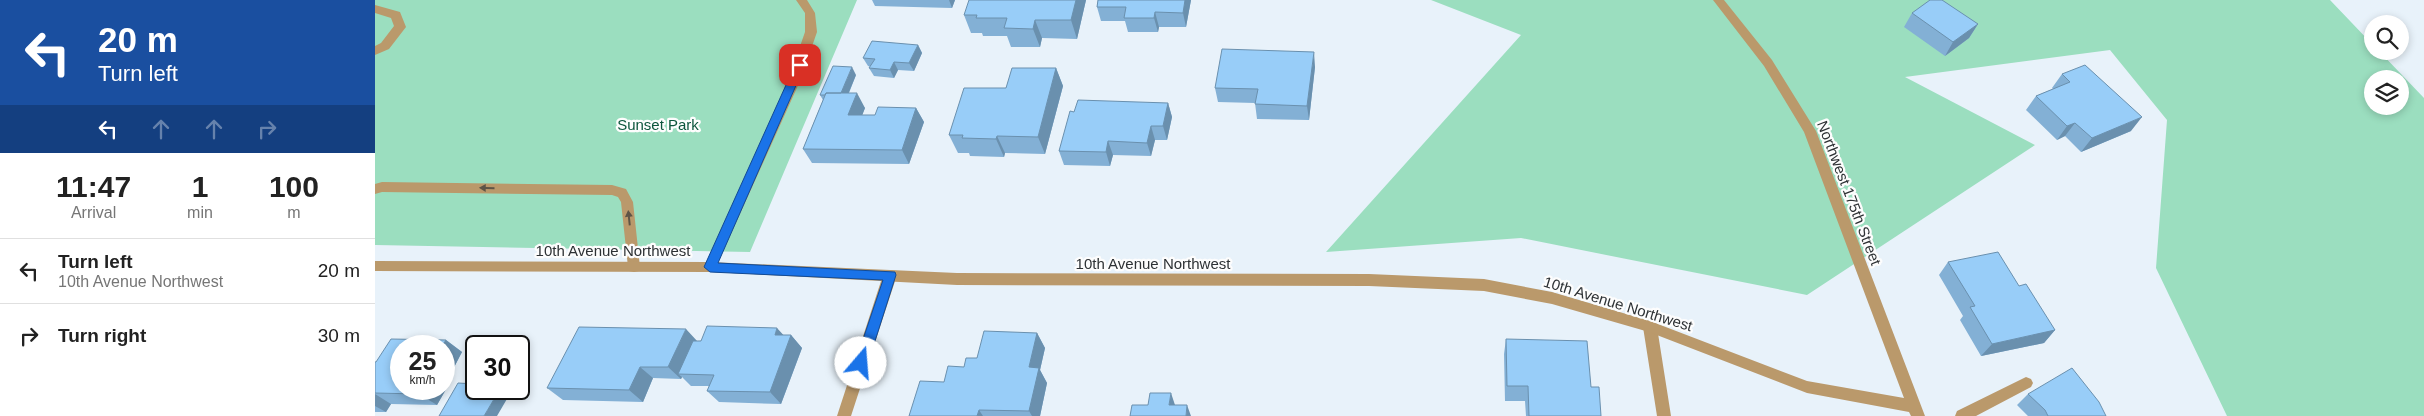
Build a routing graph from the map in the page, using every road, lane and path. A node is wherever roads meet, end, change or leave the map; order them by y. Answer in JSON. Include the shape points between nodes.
{"nodes":[{"id":1,"x":801,"y":0,"type":"edge"},
{"id":2,"x":1718,"y":0,"type":"edge"},
{"id":3,"x":375,"y":9,"type":"edge"},
{"id":4,"x":375,"y":51,"type":"edge"},
{"id":5,"x":375,"y":189,"type":"edge"},
{"id":6,"x":375,"y":266,"type":"edge"},
{"id":7,"x":634,"y":267,"type":"junction"},
{"id":8,"x":710,"y":267,"type":"junction"},
{"id":9,"x":890,"y":275,"type":"junction"},
{"id":10,"x":1650,"y":327,"type":"junction"},
{"id":11,"x":2026,"y":383,"type":"dead end"},
{"id":12,"x":1916,"y":411,"type":"edge"},
{"id":13,"x":844,"y":416,"type":"edge"},
{"id":14,"x":1664,"y":416,"type":"edge"},
{"id":15,"x":1962,"y":416,"type":"edge"}],
"edges":[{"from":1,"to":8,"type":"street","via":[[810,13],[811,32],[794,81]]},
{"from":2,"to":12,"type":"street","name":"Northwest 175th Street","via":[[1768,64],[1810,131]]},
{"from":3,"to":4,"type":"street","via":[[396,15],[400,26],[385,46]]},
{"from":7,"to":5,"type":"street","one_way":true,"via":[[627,202],[622,193],[611,190]]},
{"from":6,"to":7,"type":"street","name":"10th Avenue Northwest"},
{"from":7,"to":8,"type":"street","name":"10th Avenue Northwest"},
{"from":8,"to":9,"type":"street","name":"10th Avenue Northwest"},
{"from":9,"to":10,"type":"street","name":"10th Avenue Northwest","via":[[957,279],[1369,280],[1484,285],[1552,298]]},
{"from":9,"to":13,"type":"street"},
{"from":10,"to":12,"type":"street","name":"10th Avenue Northwest","via":[[1807,387]]},
{"from":10,"to":14,"type":"street"},
{"from":11,"to":15,"type":"street"}]}
